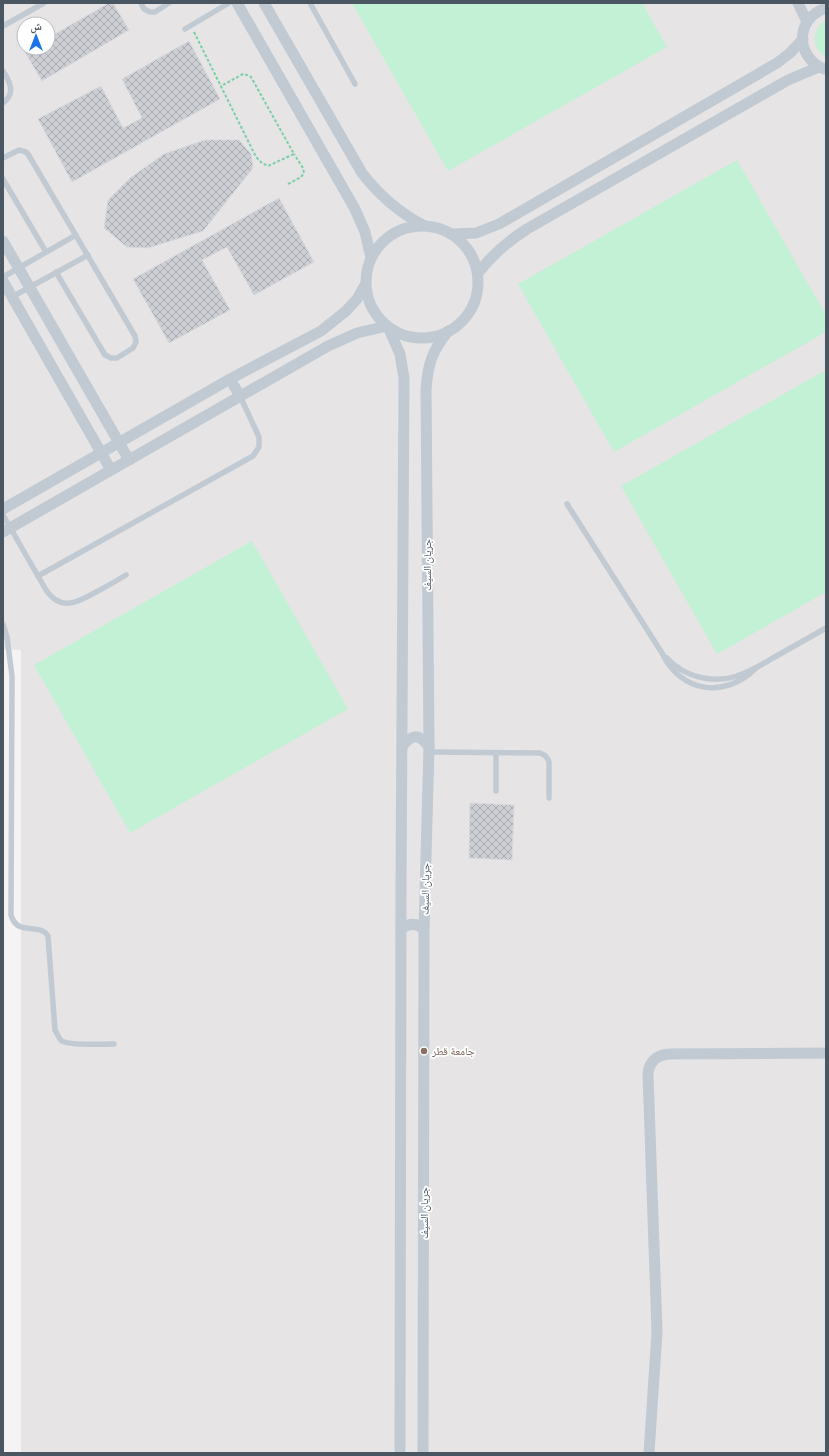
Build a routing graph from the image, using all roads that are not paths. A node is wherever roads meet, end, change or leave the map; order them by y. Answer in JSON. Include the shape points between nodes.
{"nodes":[{"id":1,"x":44,"y":3,"type":"edge"},
{"id":2,"x":141,"y":3,"type":"edge"},
{"id":3,"x":168,"y":3,"type":"edge"},
{"id":4,"x":230,"y":3,"type":"edge"},
{"id":5,"x":237,"y":3,"type":"edge"},
{"id":6,"x":264,"y":3,"type":"edge"},
{"id":7,"x":310,"y":3,"type":"edge"},
{"id":8,"x":798,"y":3,"type":"edge"},
{"id":9,"x":826,"y":8,"type":"edge"},
{"id":10,"x":807,"y":22,"type":"junction"},
{"id":11,"x":3,"y":26,"type":"edge"},
{"id":12,"x":188,"y":27,"type":"road end"},
{"id":13,"x":803,"y":39,"type":"junction"},
{"id":14,"x":822,"y":68,"type":"edge"},
{"id":15,"x":3,"y":71,"type":"edge"},
{"id":16,"x":355,"y":84,"type":"dead end"},
{"id":17,"x":3,"y":103,"type":"edge"},
{"id":18,"x":3,"y":158,"type":"edge"},
{"id":19,"x":3,"y":179,"type":"edge"},
{"id":20,"x":423,"y":225,"type":"junction"},
{"id":21,"x":453,"y":234,"type":"junction"},
{"id":22,"x":76,"y":235,"type":"junction"},
{"id":23,"x":3,"y":241,"type":"edge"},
{"id":24,"x":46,"y":252,"type":"junction"},
{"id":25,"x":88,"y":255,"type":"junction"},
{"id":26,"x":371,"y":258,"type":"junction"},
{"id":27,"x":19,"y":268,"type":"junction"},
{"id":28,"x":56,"y":272,"type":"junction"},
{"id":29,"x":478,"y":273,"type":"junction"},
{"id":30,"x":3,"y":277,"type":"edge"},
{"id":31,"x":3,"y":281,"type":"edge"},
{"id":32,"x":366,"y":285,"type":"junction"},
{"id":33,"x":29,"y":287,"type":"junction"},
{"id":34,"x":12,"y":297,"type":"junction"},
{"id":35,"x":388,"y":328,"type":"junction"},
{"id":36,"x":448,"y":331,"type":"junction"},
{"id":37,"x":230,"y":379,"type":"junction"},
{"id":38,"x":240,"y":396,"type":"junction"},
{"id":39,"x":119,"y":443,"type":"junction"},
{"id":40,"x":102,"y":453,"type":"junction"},
{"id":41,"x":129,"y":460,"type":"junction"},
{"id":42,"x":111,"y":470,"type":"junction"},
{"id":43,"x":567,"y":504,"type":"dead end"},
{"id":44,"x":3,"y":509,"type":"edge"},
{"id":45,"x":3,"y":515,"type":"edge"},
{"id":46,"x":7,"y":530,"type":"edge"},
{"id":47,"x":126,"y":575,"type":"dead end"},
{"id":48,"x":38,"y":576,"type":"junction"},
{"id":49,"x":3,"y":624,"type":"edge"},
{"id":50,"x":826,"y":628,"type":"edge"},
{"id":51,"x":662,"y":653,"type":"junction"},
{"id":52,"x":756,"y":668,"type":"junction"},
{"id":53,"x":402,"y":747,"type":"junction"},
{"id":54,"x":428,"y":749,"type":"junction"},
{"id":55,"x":496,"y":753,"type":"junction"},
{"id":56,"x":496,"y":791,"type":"dead end"},
{"id":57,"x":549,"y":798,"type":"dead end"},
{"id":58,"x":401,"y":929,"type":"junction"},
{"id":59,"x":424,"y":930,"type":"junction"},
{"id":60,"x":114,"y":1044,"type":"dead end"},
{"id":61,"x":826,"y":1053,"type":"edge"},
{"id":62,"x":400,"y":1453,"type":"edge"},
{"id":63,"x":423,"y":1453,"type":"edge"},
{"id":64,"x":649,"y":1453,"type":"edge"}],
"edges":[{"from":1,"to":11,"type":"lane"},
{"from":2,"to":3,"type":"lane","via":[[150,12],[155,12]]},
{"from":4,"to":12,"type":"lane"},
{"from":5,"to":26,"type":"street","via":[[356,209]]},
{"from":6,"to":20,"type":"street","via":[[362,173],[383,198]]},
{"from":7,"to":16,"type":"lane"},
{"from":8,"to":10,"type":"street"},
{"from":9,"to":10,"type":"street","via":[[814,14]]},
{"from":10,"to":13,"type":"street"},
{"from":13,"to":14,"type":"street","via":[[807,55]]},
{"from":13,"to":21,"type":"street","via":[[777,63],[499,224],[476,233]]},
{"from":14,"to":29,"type":"street","via":[[788,80],[527,229],[503,246]]},
{"from":15,"to":17,"type":"lane","via":[[11,88]]},
{"from":18,"to":22,"type":"lane","via":[[19,150],[28,154]]},
{"from":19,"to":24,"type":"lane"},
{"from":20,"to":21,"type":"street"},
{"from":20,"to":26,"type":"street","via":[[405,228],[388,237]]},
{"from":21,"to":29,"type":"street","via":[[467,247]]},
{"from":22,"to":24,"type":"lane"},
{"from":22,"to":25,"type":"lane"},
{"from":23,"to":27,"type":"street"},
{"from":24,"to":27,"type":"lane"},
{"from":25,"to":28,"type":"lane"},
{"from":25,"to":28,"type":"lane","via":[[136,339],[133,348],[117,358],[105,355]]},
{"from":26,"to":32,"type":"street"},
{"from":27,"to":30,"type":"lane"},
{"from":27,"to":33,"type":"street"},
{"from":28,"to":33,"type":"lane"},
{"from":29,"to":36,"type":"street","via":[[478,293],[471,311],[458,326]]},
{"from":31,"to":34,"type":"street"},
{"from":32,"to":35,"type":"street","via":[[374,312]]},
{"from":32,"to":37,"type":"street","via":[[357,299],[334,322]]},
{"from":33,"to":34,"type":"lane"},
{"from":33,"to":39,"type":"street"},
{"from":34,"to":40,"type":"street"},
{"from":35,"to":36,"type":"street","via":[[413,338],[441,335]]},
{"from":35,"to":38,"type":"street","via":[[356,333],[342,339]]},
{"from":35,"to":53,"type":"street","via":[[400,354],[404,378]]},
{"from":36,"to":54,"type":"street","name":"جريان السيف","via":[[435,347],[427,373],[426,389]]},
{"from":37,"to":38,"type":"street"},
{"from":37,"to":39,"type":"street"},
{"from":38,"to":41,"type":"street"},
{"from":38,"to":48,"type":"lane","via":[[259,437],[259,447],[253,456]]},
{"from":39,"to":40,"type":"street"},
{"from":39,"to":41,"type":"street"},
{"from":40,"to":42,"type":"street"},
{"from":40,"to":44,"type":"street"},
{"from":41,"to":42,"type":"street"},
{"from":42,"to":46,"type":"street"},
{"from":43,"to":51,"type":"lane"},
{"from":45,"to":46,"type":"lane"},
{"from":46,"to":48,"type":"lane"},
{"from":47,"to":48,"type":"lane","via":[[78,602],[67,604],[49,595]]},
{"from":49,"to":60,"type":"lane","via":[[12,676],[12,920],[21,928],[40,930],[48,936],[55,1030],[62,1041]]},
{"from":50,"to":52,"type":"lane"},
{"from":51,"to":52,"type":"lane","via":[[686,672],[706,678],[722,679],[737,676]]},
{"from":51,"to":52,"type":"lane","via":[[677,675],[692,684],[709,688],[735,684]]},
{"from":53,"to":54,"type":"street","via":[[408,739],[418,737]]},
{"from":53,"to":58,"type":"street"},
{"from":54,"to":55,"type":"lane"},
{"from":54,"to":59,"type":"street","name":"جريان السيف"},
{"from":55,"to":56,"type":"lane"},
{"from":55,"to":57,"type":"lane","via":[[540,753],[547,757]]},
{"from":58,"to":59,"type":"street","via":[[409,924],[416,924]]},
{"from":58,"to":62,"type":"street"},
{"from":59,"to":63,"type":"street","name":"جريان السيف"},
{"from":61,"to":64,"type":"street","via":[[664,1054],[651,1063],[648,1082],[657,1332]]}]}
